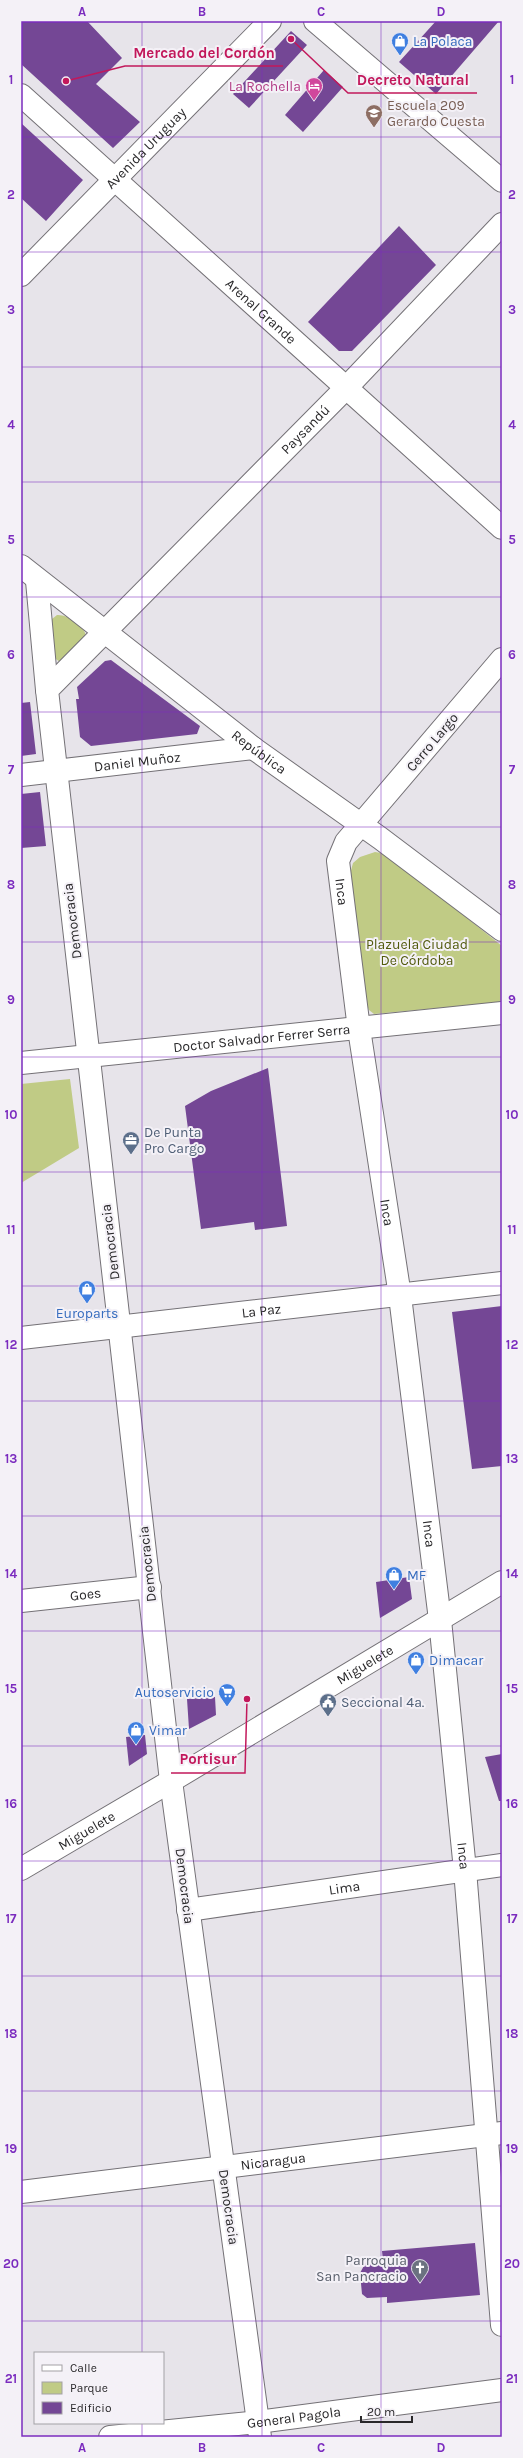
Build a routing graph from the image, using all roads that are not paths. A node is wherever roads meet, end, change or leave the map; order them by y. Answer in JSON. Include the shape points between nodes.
{"nodes":[{"id":1,"x":270,"y":21,"type":"edge"},
{"id":2,"x":315,"y":21,"type":"edge"},
{"id":3,"x":21,"y":95,"type":"edge"},
{"id":4,"x":114,"y":178,"type":"junction"},
{"id":5,"x":502,"y":181,"type":"edge"},
{"id":6,"x":502,"y":224,"type":"edge"},
{"id":7,"x":21,"y":275,"type":"edge"},
{"id":8,"x":346,"y":388,"type":"junction"},
{"id":9,"x":502,"y":528,"type":"edge"},
{"id":10,"x":21,"y":566,"type":"edge"},
{"id":11,"x":37,"y":581,"type":"junction"},
{"id":12,"x":105,"y":632,"type":"junction"},
{"id":13,"x":502,"y":659,"type":"edge"},
{"id":14,"x":47,"y":690,"type":"junction"},
{"id":15,"x":253,"y":748,"type":"junction"},
{"id":16,"x":55,"y":772,"type":"junction"},
{"id":17,"x":21,"y":775,"type":"edge"},
{"id":18,"x":362,"y":824,"type":"junction"},
{"id":19,"x":499,"y":923,"type":"edge"},
{"id":20,"x":502,"y":1013,"type":"edge"},
{"id":21,"x":359,"y":1029,"type":"junction"},
{"id":22,"x":88,"y":1056,"type":"junction"},
{"id":23,"x":21,"y":1063,"type":"edge"},
{"id":24,"x":502,"y":1283,"type":"edge"},
{"id":25,"x":400,"y":1296,"type":"junction"},
{"id":26,"x":120,"y":1327,"type":"junction"},
{"id":27,"x":21,"y":1338,"type":"edge"},
{"id":28,"x":502,"y":1582,"type":"edge"},
{"id":29,"x":150,"y":1587,"type":"junction"},
{"id":30,"x":21,"y":1602,"type":"edge"},
{"id":31,"x":440,"y":1620,"type":"junction"},
{"id":32,"x":171,"y":1781,"type":"junction"},
{"id":33,"x":502,"y":1865,"type":"edge"},
{"id":34,"x":21,"y":1869,"type":"edge"},
{"id":35,"x":464,"y":1870,"type":"junction"},
{"id":36,"x":188,"y":1910,"type":"junction"},
{"id":37,"x":494,"y":2134,"type":"edge"},
{"id":38,"x":224,"y":2168,"type":"junction"},
{"id":39,"x":21,"y":2192,"type":"edge"},
{"id":40,"x":502,"y":2325,"type":"edge"},
{"id":41,"x":502,"y":2390,"type":"edge"},
{"id":42,"x":259,"y":2430,"type":"edge"},
{"id":43,"x":110,"y":2437,"type":"edge"}],
"edges":[{"from":1,"to":4,"type":"street","name":"Avenida Uruguay"},
{"from":2,"to":5,"type":"street"},
{"from":3,"to":4,"type":"street","name":"Arenal Grande"},
{"from":4,"to":7,"type":"street","name":"Avenida Uruguay"},
{"from":4,"to":8,"type":"street","name":"Arenal Grande"},
{"from":6,"to":8,"type":"street","name":"Paysandú"},
{"from":8,"to":9,"type":"street","name":"Arenal Grande"},
{"from":8,"to":12,"type":"street","name":"Paysandú"},
{"from":10,"to":11,"type":"street","name":"República"},
{"from":11,"to":12,"type":"street","name":"República"},
{"from":11,"to":14,"type":"street","name":"Democracia"},
{"from":12,"to":14,"type":"street"},
{"from":12,"to":15,"type":"street","name":"República"},
{"from":13,"to":18,"type":"street","name":"Cerro Largo"},
{"from":14,"to":16,"type":"street","name":"Democracia"},
{"from":15,"to":16,"type":"street","name":"Daniel Muñoz"},
{"from":15,"to":18,"type":"street","name":"República"},
{"from":16,"to":17,"type":"street","name":"Daniel Muñoz"},
{"from":16,"to":22,"type":"street","name":"Democracia"},
{"from":18,"to":19,"type":"street","name":"República"},
{"from":18,"to":21,"type":"street","name":"Inca","via":[[346,842],[338,861]]},
{"from":20,"to":21,"type":"street","name":"Doctor Salvador Ferrer Serra"},
{"from":21,"to":22,"type":"street","name":"Doctor Salvador Ferrer Serra"},
{"from":21,"to":25,"type":"street","name":"Inca"},
{"from":22,"to":23,"type":"street","name":"Doctor Salvador Ferrer Serra"},
{"from":22,"to":26,"type":"street","name":"Democracia"},
{"from":24,"to":25,"type":"street","name":"La Paz"},
{"from":25,"to":26,"type":"street","name":"La Paz"},
{"from":25,"to":31,"type":"street","name":"Inca"},
{"from":26,"to":27,"type":"street","name":"La Paz"},
{"from":26,"to":29,"type":"street","name":"Democracia"},
{"from":28,"to":31,"type":"street","name":"Miguelete"},
{"from":29,"to":30,"type":"street","name":"Goes"},
{"from":29,"to":32,"type":"street","name":"Democracia"},
{"from":31,"to":32,"type":"street","name":"Miguelete"},
{"from":31,"to":35,"type":"street","name":"Inca"},
{"from":32,"to":34,"type":"street","name":"Miguelete"},
{"from":32,"to":36,"type":"street","name":"Democracia"},
{"from":33,"to":35,"type":"street","name":"Lima"},
{"from":35,"to":36,"type":"street","name":"Lima"},
{"from":35,"to":37,"type":"street","name":"Inca"},
{"from":36,"to":38,"type":"street","name":"Democracia"},
{"from":37,"to":38,"type":"street","name":"Nicaragua"},
{"from":37,"to":40,"type":"street","name":"Inca"},
{"from":38,"to":39,"type":"street","name":"Nicaragua"},
{"from":38,"to":42,"type":"street","name":"Democracia"},
{"from":41,"to":42,"type":"street","name":"General Pagola"},
{"from":42,"to":43,"type":"street","name":"General Pagola"}]}
